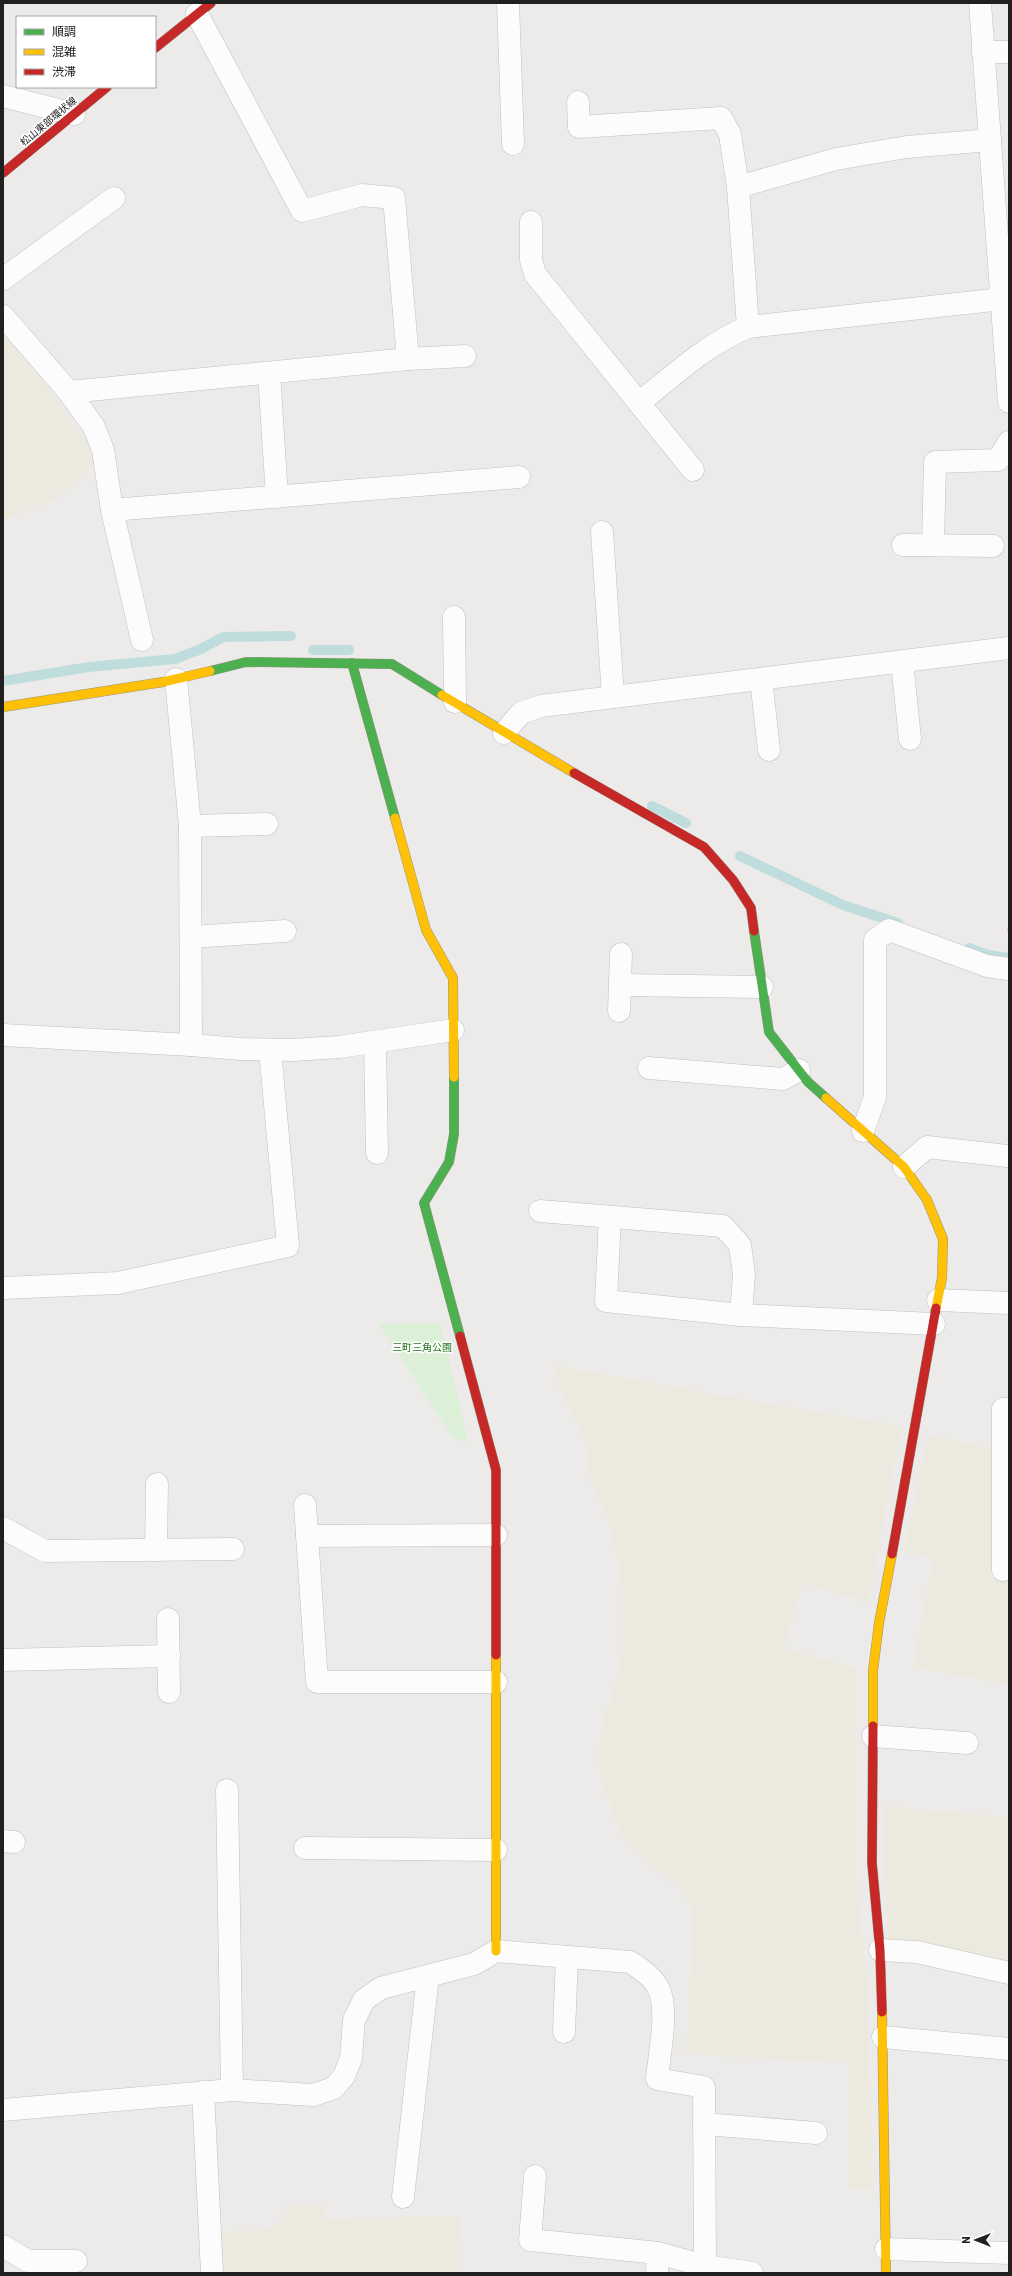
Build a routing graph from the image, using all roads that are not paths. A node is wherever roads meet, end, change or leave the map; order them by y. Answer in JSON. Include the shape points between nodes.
{"nodes":[{"id":1,"x":508,"y":3,"type":"edge"},
{"id":2,"x":980,"y":3,"type":"edge"},
{"id":3,"x":204,"y":9,"type":"edge"},
{"id":4,"x":156,"y":47,"type":"edge"},
{"id":5,"x":983,"y":52,"type":"junction"},
{"id":6,"x":1009,"y":52,"type":"edge"},
{"id":7,"x":106,"y":88,"type":"edge"},
{"id":8,"x":3,"y":96,"type":"edge"},
{"id":9,"x":578,"y":102,"type":"dead end"},
{"id":10,"x":74,"y":114,"type":"junction"},
{"id":11,"x":990,"y":140,"type":"junction"},
{"id":12,"x":513,"y":144,"type":"dead end"},
{"id":13,"x":3,"y":173,"type":"edge"},
{"id":14,"x":738,"y":187,"type":"junction"},
{"id":15,"x":114,"y":198,"type":"dead end"},
{"id":16,"x":531,"y":222,"type":"dead end"},
{"id":17,"x":3,"y":279,"type":"edge"},
{"id":18,"x":1002,"y":300,"type":"junction"},
{"id":19,"x":3,"y":316,"type":"edge"},
{"id":20,"x":748,"y":327,"type":"junction"},
{"id":21,"x":465,"y":356,"type":"dead end"},
{"id":22,"x":408,"y":359,"type":"junction"},
{"id":23,"x":269,"y":373,"type":"junction"},
{"id":24,"x":69,"y":392,"type":"junction"},
{"id":25,"x":1009,"y":402,"type":"edge"},
{"id":26,"x":640,"y":403,"type":"junction"},
{"id":27,"x":1009,"y":442,"type":"edge"},
{"id":28,"x":693,"y":470,"type":"dead end"},
{"id":29,"x":519,"y":477,"type":"dead end"},
{"id":30,"x":277,"y":497,"type":"junction"},
{"id":31,"x":112,"y":510,"type":"junction"},
{"id":32,"x":602,"y":532,"type":"dead end"},
{"id":33,"x":903,"y":545,"type":"dead end"},
{"id":34,"x":933,"y":545,"type":"junction"},
{"id":35,"x":993,"y":546,"type":"dead end"},
{"id":36,"x":454,"y":617,"type":"dead end"},
{"id":37,"x":142,"y":640,"type":"dead end"},
{"id":38,"x":1009,"y":648,"type":"edge"},
{"id":39,"x":902,"y":662,"type":"junction"},
{"id":40,"x":352,"y":664,"type":"junction"},
{"id":41,"x":176,"y":679,"type":"junction"},
{"id":42,"x":761,"y":679,"type":"junction"},
{"id":43,"x":613,"y":697,"type":"junction"},
{"id":44,"x":455,"y":702,"type":"junction"},
{"id":45,"x":3,"y":707,"type":"edge"},
{"id":46,"x":504,"y":732,"type":"junction"},
{"id":47,"x":910,"y":739,"type":"dead end"},
{"id":48,"x":769,"y":750,"type":"dead end"},
{"id":49,"x":267,"y":824,"type":"dead end"},
{"id":50,"x":190,"y":826,"type":"junction"},
{"id":51,"x":285,"y":931,"type":"dead end"},
{"id":52,"x":190,"y":937,"type":"junction"},
{"id":53,"x":621,"y":954,"type":"dead end"},
{"id":54,"x":1009,"y":969,"type":"edge"},
{"id":55,"x":620,"y":985,"type":"junction"},
{"id":56,"x":762,"y":987,"type":"junction"},
{"id":57,"x":619,"y":1011,"type":"dead end"},
{"id":58,"x":453,"y":1030,"type":"junction"},
{"id":59,"x":3,"y":1035,"type":"edge"},
{"id":60,"x":374,"y":1042,"type":"junction"},
{"id":61,"x":191,"y":1044,"type":"junction"},
{"id":62,"x":270,"y":1050,"type":"junction"},
{"id":63,"x":649,"y":1068,"type":"dead end"},
{"id":64,"x":799,"y":1070,"type":"junction"},
{"id":65,"x":863,"y":1130,"type":"junction"},
{"id":66,"x":378,"y":1153,"type":"dead end"},
{"id":67,"x":1008,"y":1156,"type":"dead end"},
{"id":68,"x":904,"y":1168,"type":"junction"},
{"id":69,"x":540,"y":1211,"type":"dead end"},
{"id":70,"x":610,"y":1216,"type":"junction"},
{"id":71,"x":3,"y":1288,"type":"edge"},
{"id":72,"x":938,"y":1300,"type":"junction"},
{"id":73,"x":1009,"y":1303,"type":"edge"},
{"id":74,"x":741,"y":1315,"type":"junction"},
{"id":75,"x":934,"y":1324,"type":"junction"},
{"id":76,"x":1009,"y":1409,"type":"edge"},
{"id":77,"x":157,"y":1484,"type":"dead end"},
{"id":78,"x":305,"y":1505,"type":"dead end"},
{"id":79,"x":3,"y":1528,"type":"edge"},
{"id":80,"x":496,"y":1535,"type":"junction"},
{"id":81,"x":307,"y":1536,"type":"junction"},
{"id":82,"x":233,"y":1549,"type":"dead end"},
{"id":83,"x":156,"y":1550,"type":"junction"},
{"id":84,"x":1003,"y":1570,"type":"dead end"},
{"id":85,"x":168,"y":1619,"type":"dead end"},
{"id":86,"x":169,"y":1656,"type":"junction"},
{"id":87,"x":3,"y":1660,"type":"edge"},
{"id":88,"x":496,"y":1682,"type":"junction"},
{"id":89,"x":169,"y":1692,"type":"dead end"},
{"id":90,"x":873,"y":1736,"type":"junction"},
{"id":91,"x":967,"y":1743,"type":"dead end"},
{"id":92,"x":227,"y":1790,"type":"dead end"},
{"id":93,"x":305,"y":1848,"type":"dead end"},
{"id":94,"x":496,"y":1850,"type":"junction"},
{"id":95,"x":880,"y":1950,"type":"junction"},
{"id":96,"x":496,"y":1951,"type":"junction"},
{"id":97,"x":567,"y":1957,"type":"junction"},
{"id":98,"x":1009,"y":1973,"type":"edge"},
{"id":99,"x":428,"y":1976,"type":"junction"},
{"id":100,"x":564,"y":2032,"type":"dead end"},
{"id":101,"x":883,"y":2037,"type":"junction"},
{"id":102,"x":1009,"y":2049,"type":"edge"},
{"id":103,"x":232,"y":2090,"type":"junction"},
{"id":104,"x":203,"y":2092,"type":"junction"},
{"id":105,"x":3,"y":2110,"type":"edge"},
{"id":106,"x":704,"y":2124,"type":"junction"},
{"id":107,"x":816,"y":2133,"type":"dead end"},
{"id":108,"x":535,"y":2176,"type":"dead end"},
{"id":109,"x":403,"y":2197,"type":"dead end"},
{"id":110,"x":3,"y":2246,"type":"edge"},
{"id":111,"x":886,"y":2249,"type":"junction"},
{"id":112,"x":1009,"y":2253,"type":"edge"},
{"id":113,"x":76,"y":2261,"type":"dead end"},
{"id":114,"x":657,"y":2263,"type":"edge"},
{"id":115,"x":705,"y":2266,"type":"junction"},
{"id":116,"x":212,"y":2273,"type":"edge"},
{"id":117,"x":752,"y":2273,"type":"edge"},
{"id":118,"x":886,"y":2273,"type":"edge"}],
"edges":[{"from":1,"to":12,"type":"street"},
{"from":2,"to":5,"type":"street"},
{"from":3,"to":4,"type":"street"},
{"from":3,"to":22,"type":"street","via":[[302,211],[362,195],[394,198]]},
{"from":5,"to":6,"type":"street"},
{"from":5,"to":11,"type":"street"},
{"from":7,"to":10,"type":"street","name":"松山東部環状線"},
{"from":8,"to":10,"type":"street"},
{"from":9,"to":14,"type":"street","via":[[579,127],[721,118],[730,134]]},
{"from":10,"to":13,"type":"street","name":"松山東部環状線"},
{"from":11,"to":14,"type":"street","via":[[907,147],[836,159]]},
{"from":11,"to":18,"type":"street"},
{"from":14,"to":20,"type":"street"},
{"from":15,"to":17,"type":"street"},
{"from":16,"to":26,"type":"street","via":[[531,260],[535,274]]},
{"from":18,"to":20,"type":"street"},
{"from":18,"to":25,"type":"street"},
{"from":19,"to":24,"type":"street"},
{"from":20,"to":26,"type":"street","via":[[708,349]]},
{"from":21,"to":22,"type":"street"},
{"from":22,"to":23,"type":"street"},
{"from":23,"to":24,"type":"street"},
{"from":23,"to":30,"type":"street"},
{"from":24,"to":31,"type":"street","via":[[94,427],[103,450]]},
{"from":26,"to":28,"type":"street"},
{"from":27,"to":34,"type":"street","via":[[998,460],[935,462]]},
{"from":29,"to":30,"type":"street"},
{"from":30,"to":31,"type":"street"},
{"from":31,"to":37,"type":"street"},
{"from":32,"to":43,"type":"street"},
{"from":33,"to":34,"type":"street"},
{"from":34,"to":35,"type":"street"},
{"from":36,"to":44,"type":"street"},
{"from":38,"to":39,"type":"street"},
{"from":39,"to":42,"type":"street"},
{"from":39,"to":47,"type":"street"},
{"from":40,"to":41,"type":"street","via":[[246,662]]},
{"from":40,"to":44,"type":"street","via":[[392,664]]},
{"from":40,"to":58,"type":"street","via":[[426,930],[453,978]]},
{"from":41,"to":45,"type":"street"},
{"from":41,"to":50,"type":"street"},
{"from":42,"to":43,"type":"street"},
{"from":42,"to":48,"type":"street"},
{"from":43,"to":46,"type":"street","via":[[541,706],[521,713]]},
{"from":44,"to":46,"type":"street"},
{"from":46,"to":56,"type":"street","via":[[704,847],[733,880],[751,908]]},
{"from":49,"to":50,"type":"street"},
{"from":50,"to":52,"type":"street"},
{"from":51,"to":52,"type":"street"},
{"from":52,"to":61,"type":"street"},
{"from":53,"to":55,"type":"street"},
{"from":54,"to":65,"type":"street","via":[[987,966],[889,930],[875,940],[875,1097]]},
{"from":55,"to":56,"type":"street"},
{"from":55,"to":57,"type":"street"},
{"from":56,"to":64,"type":"street","via":[[769,1032]]},
{"from":58,"to":60,"type":"street"},
{"from":58,"to":80,"type":"street","via":[[454,1134],[449,1162],[424,1203],[496,1470]]},
{"from":59,"to":61,"type":"street"},
{"from":60,"to":62,"type":"street","via":[[339,1047]]},
{"from":60,"to":66,"type":"street"},
{"from":61,"to":62,"type":"street"},
{"from":62,"to":71,"type":"street","via":[[288,1246],[118,1283]]},
{"from":63,"to":64,"type":"street","via":[[783,1078]]},
{"from":64,"to":65,"type":"street","via":[[808,1082]]},
{"from":65,"to":68,"type":"street"},
{"from":67,"to":68,"type":"street","via":[[927,1147]]},
{"from":68,"to":72,"type":"street","via":[[926,1200],[943,1239],[942,1278]]},
{"from":69,"to":70,"type":"street"},
{"from":70,"to":74,"type":"street","via":[[723,1226],[740,1245],[744,1274]]},
{"from":70,"to":74,"type":"street","via":[[606,1301]]},
{"from":72,"to":73,"type":"street"},
{"from":72,"to":75,"type":"street"},
{"from":74,"to":75,"type":"street"},
{"from":75,"to":90,"type":"street","via":[[879,1623],[873,1671]]},
{"from":76,"to":84,"type":"street","via":[[1003,1409]]},
{"from":77,"to":83,"type":"street"},
{"from":78,"to":81,"type":"street"},
{"from":79,"to":83,"type":"street","via":[[45,1551]]},
{"from":80,"to":81,"type":"street"},
{"from":80,"to":88,"type":"street"},
{"from":81,"to":88,"type":"street","via":[[317,1682]]},
{"from":82,"to":83,"type":"street"},
{"from":85,"to":86,"type":"street"},
{"from":86,"to":87,"type":"street"},
{"from":86,"to":89,"type":"street"},
{"from":88,"to":94,"type":"street"},
{"from":90,"to":91,"type":"street"},
{"from":90,"to":95,"type":"street","via":[[872,1863]]},
{"from":92,"to":103,"type":"street"},
{"from":93,"to":94,"type":"street"},
{"from":94,"to":96,"type":"street"},
{"from":95,"to":98,"type":"street","via":[[917,1952]]},
{"from":95,"to":101,"type":"street"},
{"from":96,"to":97,"type":"street"},
{"from":96,"to":99,"type":"street","via":[[474,1964]]},
{"from":97,"to":100,"type":"street"},
{"from":97,"to":106,"type":"street","via":[[630,1962],[646,1973],[660,1992],[663,2012],[657,2079],[704,2087]]},
{"from":99,"to":103,"type":"street","via":[[381,1988],[364,2000],[354,2020],[351,2058],[344,2076],[334,2088],[313,2095]]},
{"from":99,"to":109,"type":"street"},
{"from":101,"to":102,"type":"street"},
{"from":101,"to":111,"type":"street"},
{"from":103,"to":104,"type":"street"},
{"from":104,"to":105,"type":"street"},
{"from":104,"to":116,"type":"street"},
{"from":106,"to":107,"type":"street"},
{"from":106,"to":115,"type":"street"},
{"from":108,"to":114,"type":"street","via":[[530,2240]]},
{"from":110,"to":113,"type":"street","via":[[28,2261]]},
{"from":111,"to":112,"type":"street"},
{"from":111,"to":118,"type":"street"},
{"from":114,"to":115,"type":"street"},
{"from":115,"to":117,"type":"street"}]}
